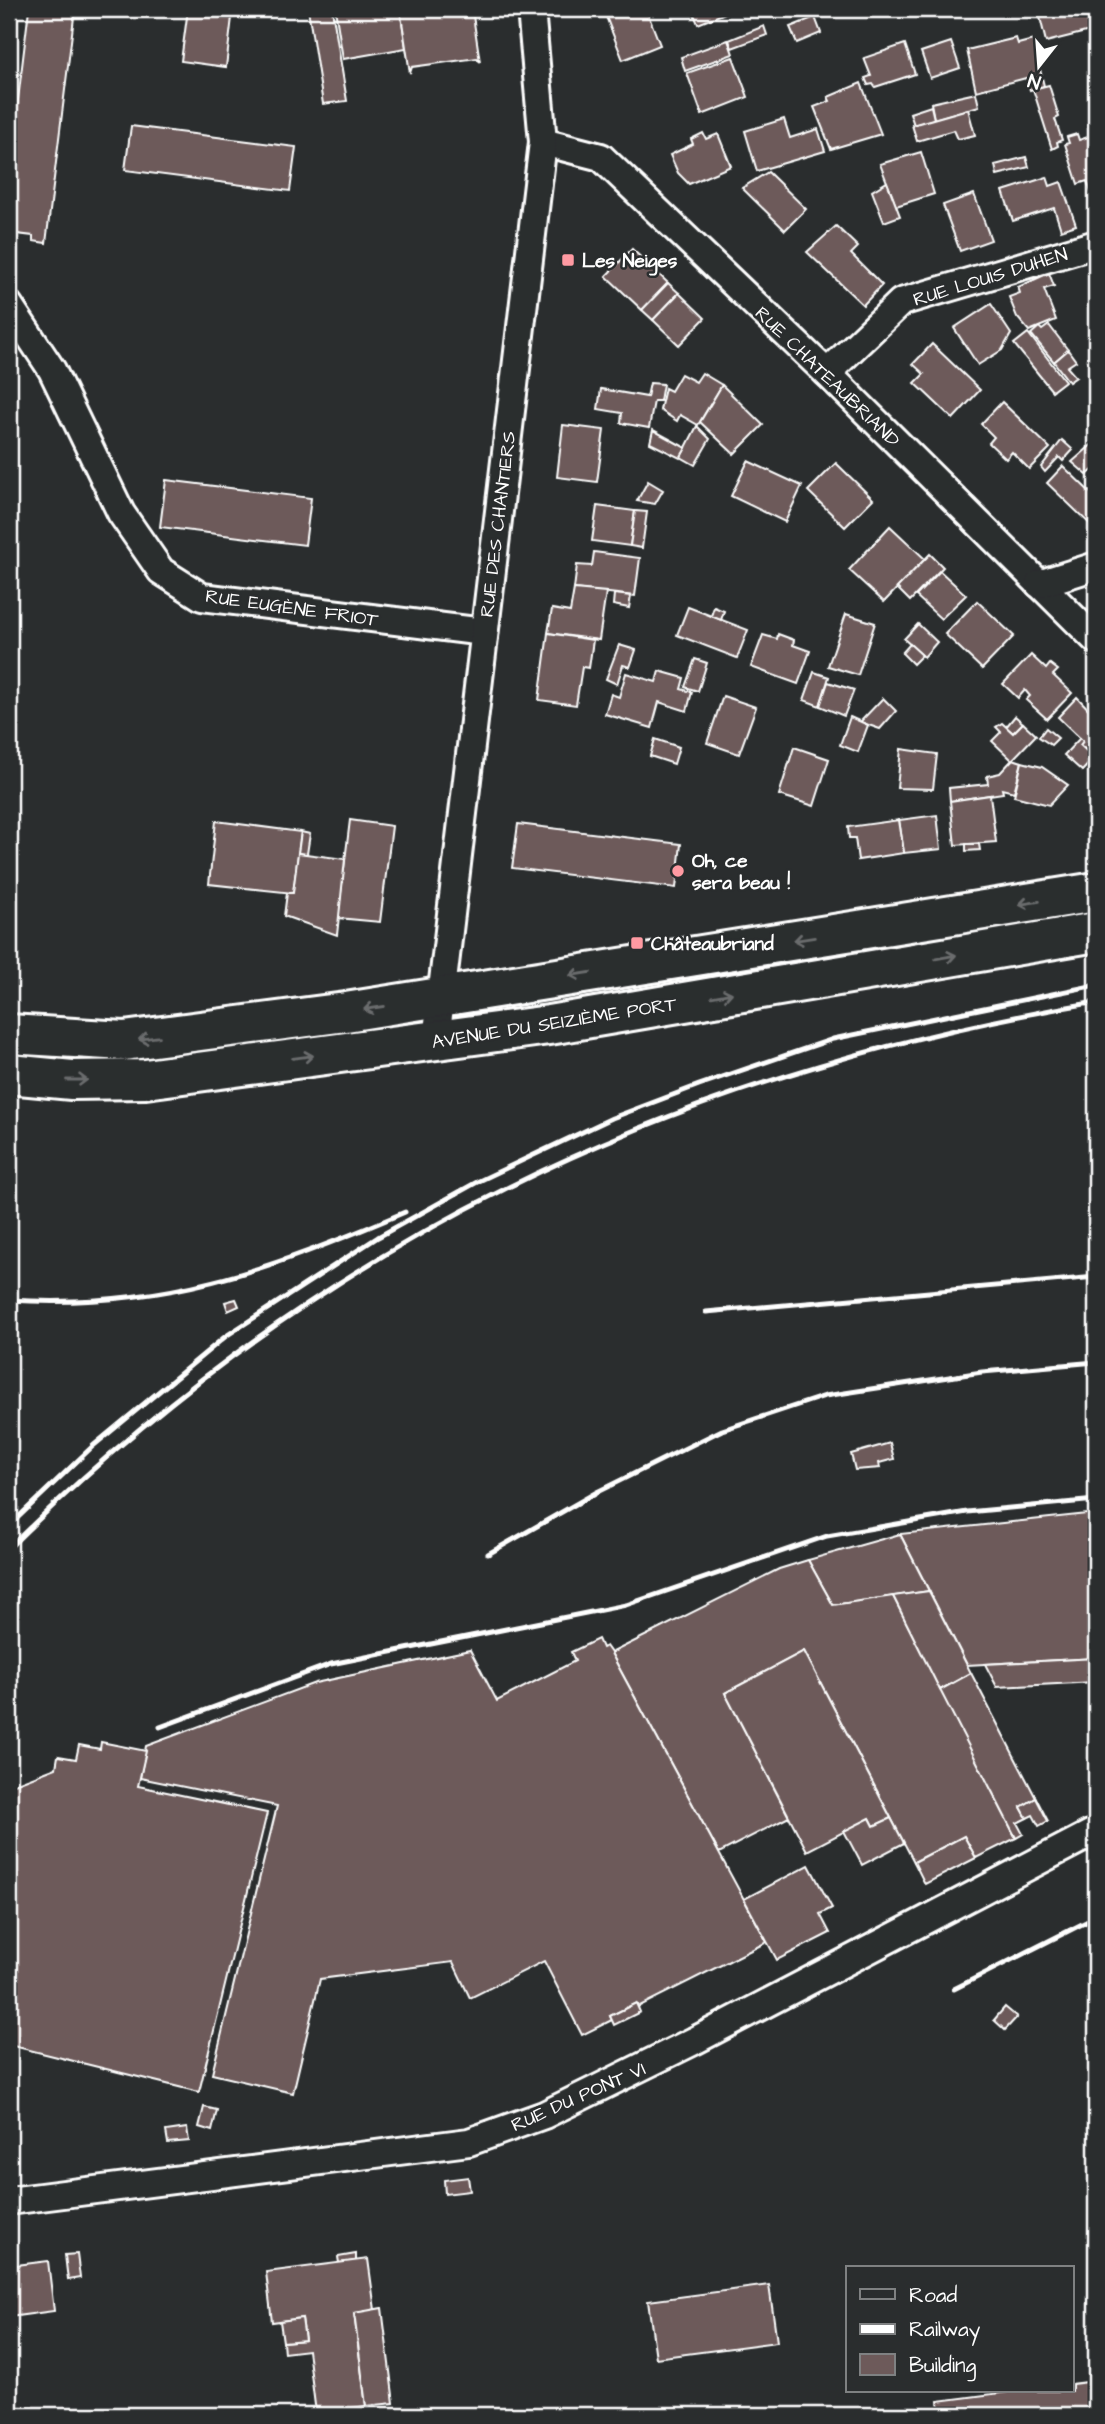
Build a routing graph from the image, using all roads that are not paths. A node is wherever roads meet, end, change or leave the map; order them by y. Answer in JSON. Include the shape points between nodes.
{"nodes":[{"id":1,"x":531,"y":9,"type":"edge"},
{"id":2,"x":543,"y":142,"type":"junction"},
{"id":3,"x":1096,"y":244,"type":"edge"},
{"id":4,"x":9,"y":305,"type":"edge"},
{"id":5,"x":827,"y":373,"type":"junction"},
{"id":6,"x":1096,"y":566,"type":"edge"},
{"id":7,"x":1039,"y":584,"type":"junction"},
{"id":8,"x":484,"y":632,"type":"junction"},
{"id":9,"x":1096,"y":640,"type":"edge"},
{"id":10,"x":1096,"y":892,"type":"edge"},
{"id":11,"x":1096,"y":932,"type":"edge"},
{"id":12,"x":442,"y":997,"type":"junction"},
{"id":13,"x":9,"y":1034,"type":"edge"},
{"id":14,"x":436,"y":1040,"type":"junction"},
{"id":15,"x":9,"y":1074,"type":"edge"},
{"id":16,"x":1096,"y":1830,"type":"edge"},
{"id":17,"x":9,"y":2201,"type":"edge"}],
"edges":[{"from":1,"to":2,"type":"street","name":"RUE DES CHANTIERS"},
{"from":2,"to":5,"type":"street","name":"RUE CHATEAUBRIAND","via":[[601,157]]},
{"from":2,"to":8,"type":"street","name":"RUE DES CHANTIERS"},
{"from":3,"to":5,"type":"street","name":"RUE LOUIS DUHEN","via":[[901,302]]},
{"from":4,"to":8,"type":"street","name":"RUE EUGÈNE FRIOT","via":[[52,370],[121,513],[160,571],[202,597]]},
{"from":5,"to":7,"type":"street","name":"RUE CHATEAUBRIAND"},
{"from":6,"to":7,"type":"street"},
{"from":7,"to":9,"type":"street","name":"RUE CHATEAUBRIAND"},
{"from":8,"to":12,"type":"street","name":"RUE DES CHANTIERS"},
{"from":10,"to":12,"type":"main road","one_way":true},
{"from":14,"to":11,"type":"main road","name":"AVENUE DU SEIZIÈME PORT","one_way":true},
{"from":12,"to":13,"type":"main road","one_way":true,"via":[[124,1041]]},
{"from":12,"to":14,"type":"street","name":"RUE DES CHANTIERS"},
{"from":15,"to":14,"type":"main road","name":"AVENUE DU SEIZIÈME PORT","one_way":true,"via":[[72,1080],[145,1079]]},
{"from":16,"to":17,"type":"street","name":"RUE DU PONT VI","via":[[682,2047],[544,2115],[469,2142]]}]}
